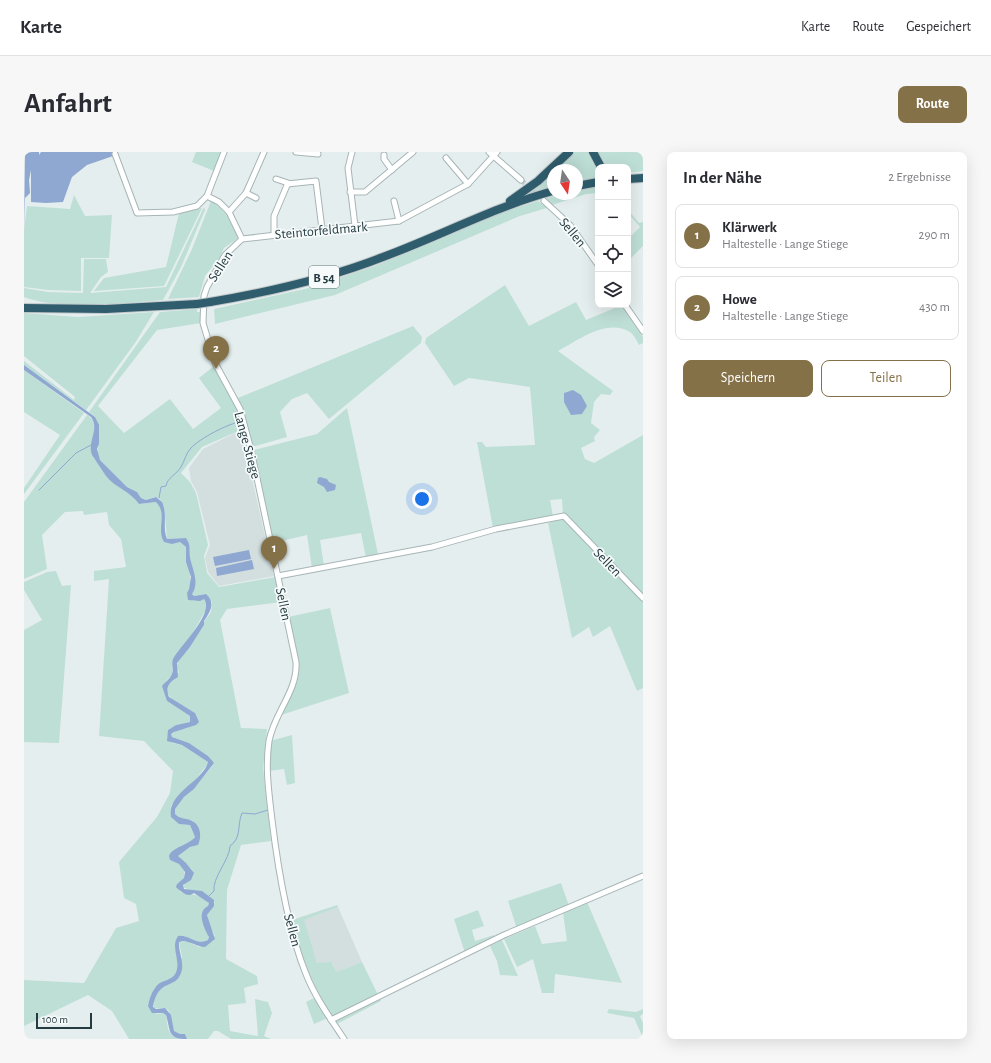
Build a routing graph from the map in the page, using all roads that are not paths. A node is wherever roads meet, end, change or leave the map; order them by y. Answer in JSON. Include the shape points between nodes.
{"nodes":[{"id":1,"x":224,"y":152,"type":"edge"},
{"id":2,"x":264,"y":152,"type":"edge"},
{"id":3,"x":300,"y":152,"type":"edge"},
{"id":4,"x":352,"y":152,"type":"edge"},
{"id":5,"x":413,"y":152,"type":"edge"},
{"id":6,"x":569,"y":152,"type":"edge"},
{"id":7,"x":593,"y":152,"type":"edge"},
{"id":8,"x":493,"y":153,"type":"edge"},
{"id":9,"x":115,"y":154,"type":"dead end"},
{"id":10,"x":318,"y":154,"type":"dead end"},
{"id":11,"x":384,"y":155,"type":"dead end"},
{"id":12,"x":446,"y":158,"type":"dead end"},
{"id":13,"x":599,"y":164,"type":"edge"},
{"id":14,"x":392,"y":170,"type":"junction"},
{"id":15,"x":642,"y":178,"type":"edge"},
{"id":16,"x":276,"y":179,"type":"dead end"},
{"id":17,"x":631,"y":179,"type":"edge"},
{"id":18,"x":521,"y":180,"type":"tunnel mouth"},
{"id":19,"x":595,"y":183,"type":"edge"},
{"id":20,"x":287,"y":184,"type":"junction"},
{"id":21,"x":468,"y":184,"type":"junction"},
{"id":22,"x":583,"y":185,"type":"edge"},
{"id":23,"x":350,"y":192,"type":"junction"},
{"id":24,"x":246,"y":193,"type":"junction"},
{"id":25,"x":547,"y":194,"type":"edge"},
{"id":26,"x":206,"y":196,"type":"junction"},
{"id":27,"x":256,"y":198,"type":"dead end"},
{"id":28,"x":394,"y":201,"type":"dead end"},
{"id":29,"x":544,"y":201,"type":"tunnel mouth"},
{"id":30,"x":495,"y":211,"type":"junction"},
{"id":31,"x":229,"y":212,"type":"junction"},
{"id":32,"x":399,"y":221,"type":"junction"},
{"id":33,"x":355,"y":226,"type":"junction"},
{"id":34,"x":322,"y":229,"type":"junction"},
{"id":35,"x":274,"y":234,"type":"junction"},
{"id":36,"x":242,"y":239,"type":"junction"},
{"id":37,"x":595,"y":261,"type":"edge"},
{"id":38,"x":204,"y":296,"type":"joint"},
{"id":39,"x":24,"y":303,"type":"edge"},
{"id":40,"x":24,"y":308,"type":"edge"},
{"id":41,"x":627,"y":308,"type":"edge"},
{"id":42,"x":59,"y":310,"type":"junction"},
{"id":43,"x":643,"y":331,"type":"edge"},
{"id":44,"x":278,"y":576,"type":"junction"},
{"id":45,"x":643,"y":598,"type":"edge"},
{"id":46,"x":643,"y":876,"type":"edge"},
{"id":47,"x":331,"y":1020,"type":"junction"},
{"id":48,"x":344,"y":1039,"type":"edge"}],
"edges":[{"from":1,"to":26,"type":"street"},
{"from":2,"to":24,"type":"street"},
{"from":3,"to":10,"type":"street"},
{"from":4,"to":23,"type":"street","via":[[348,168]]},
{"from":5,"to":14,"type":"street"},
{"from":6,"to":30,"type":"highway","via":[[532,186]]},
{"from":7,"to":13,"type":"highway"},
{"from":8,"to":18,"type":"street"},
{"from":8,"to":21,"type":"street","name":"Steintorfeldmark"},
{"from":9,"to":26,"type":"street","via":[[137,213],[190,209],[197,206]]},
{"from":11,"to":14,"type":"street"},
{"from":12,"to":21,"type":"street"},
{"from":14,"to":23,"type":"street","via":[[365,192]]},
{"from":15,"to":17,"type":"highway"},
{"from":16,"to":20,"type":"street"},
{"from":19,"to":22,"type":"highway"},
{"from":20,"to":34,"type":"street","via":[[316,181]]},
{"from":20,"to":35,"type":"street","via":[[274,216]]},
{"from":21,"to":32,"type":"street","name":"Steintorfeldmark"},
{"from":23,"to":33,"type":"street"},
{"from":24,"to":27,"type":"street"},
{"from":24,"to":31,"type":"street"},
{"from":25,"to":30,"type":"highway","number":"B 54"},
{"from":26,"to":31,"type":"street","via":[[219,202]]},
{"from":28,"to":32,"type":"street"},
{"from":29,"to":37,"type":"street","name":"Sellen","via":[[570,225]]},
{"from":30,"to":42,"type":"highway","number":"B 54","bridge":true,"via":[[342,272],[275,290],[166,307]]},
{"from":31,"to":36,"type":"street"},
{"from":32,"to":33,"type":"street","name":"Steintorfeldmark"},
{"from":33,"to":34,"type":"street","name":"Steintorfeldmark"},
{"from":34,"to":35,"type":"street","name":"Steintorfeldmark"},
{"from":35,"to":36,"type":"street","name":"Steintorfeldmark"},
{"from":36,"to":38,"type":"street","name":"Sellen","via":[[225,255]]},
{"from":38,"to":44,"type":"street","name":"Lange Stiege","via":[[206,332],[215,363],[240,409]]},
{"from":39,"to":42,"type":"highway"},
{"from":40,"to":42,"type":"highway","number":"B 54"},
{"from":41,"to":43,"type":"street"},
{"from":44,"to":45,"type":"street","name":"Sellen","via":[[432,547],[496,529],[564,516]]},
{"from":44,"to":47,"type":"street","name":"Sellen","via":[[297,672],[272,729],[268,756],[268,789],[289,917],[306,974]]},
{"from":46,"to":47,"type":"street","via":[[504,935]]},
{"from":47,"to":48,"type":"street","name":"Sellen"}]}
